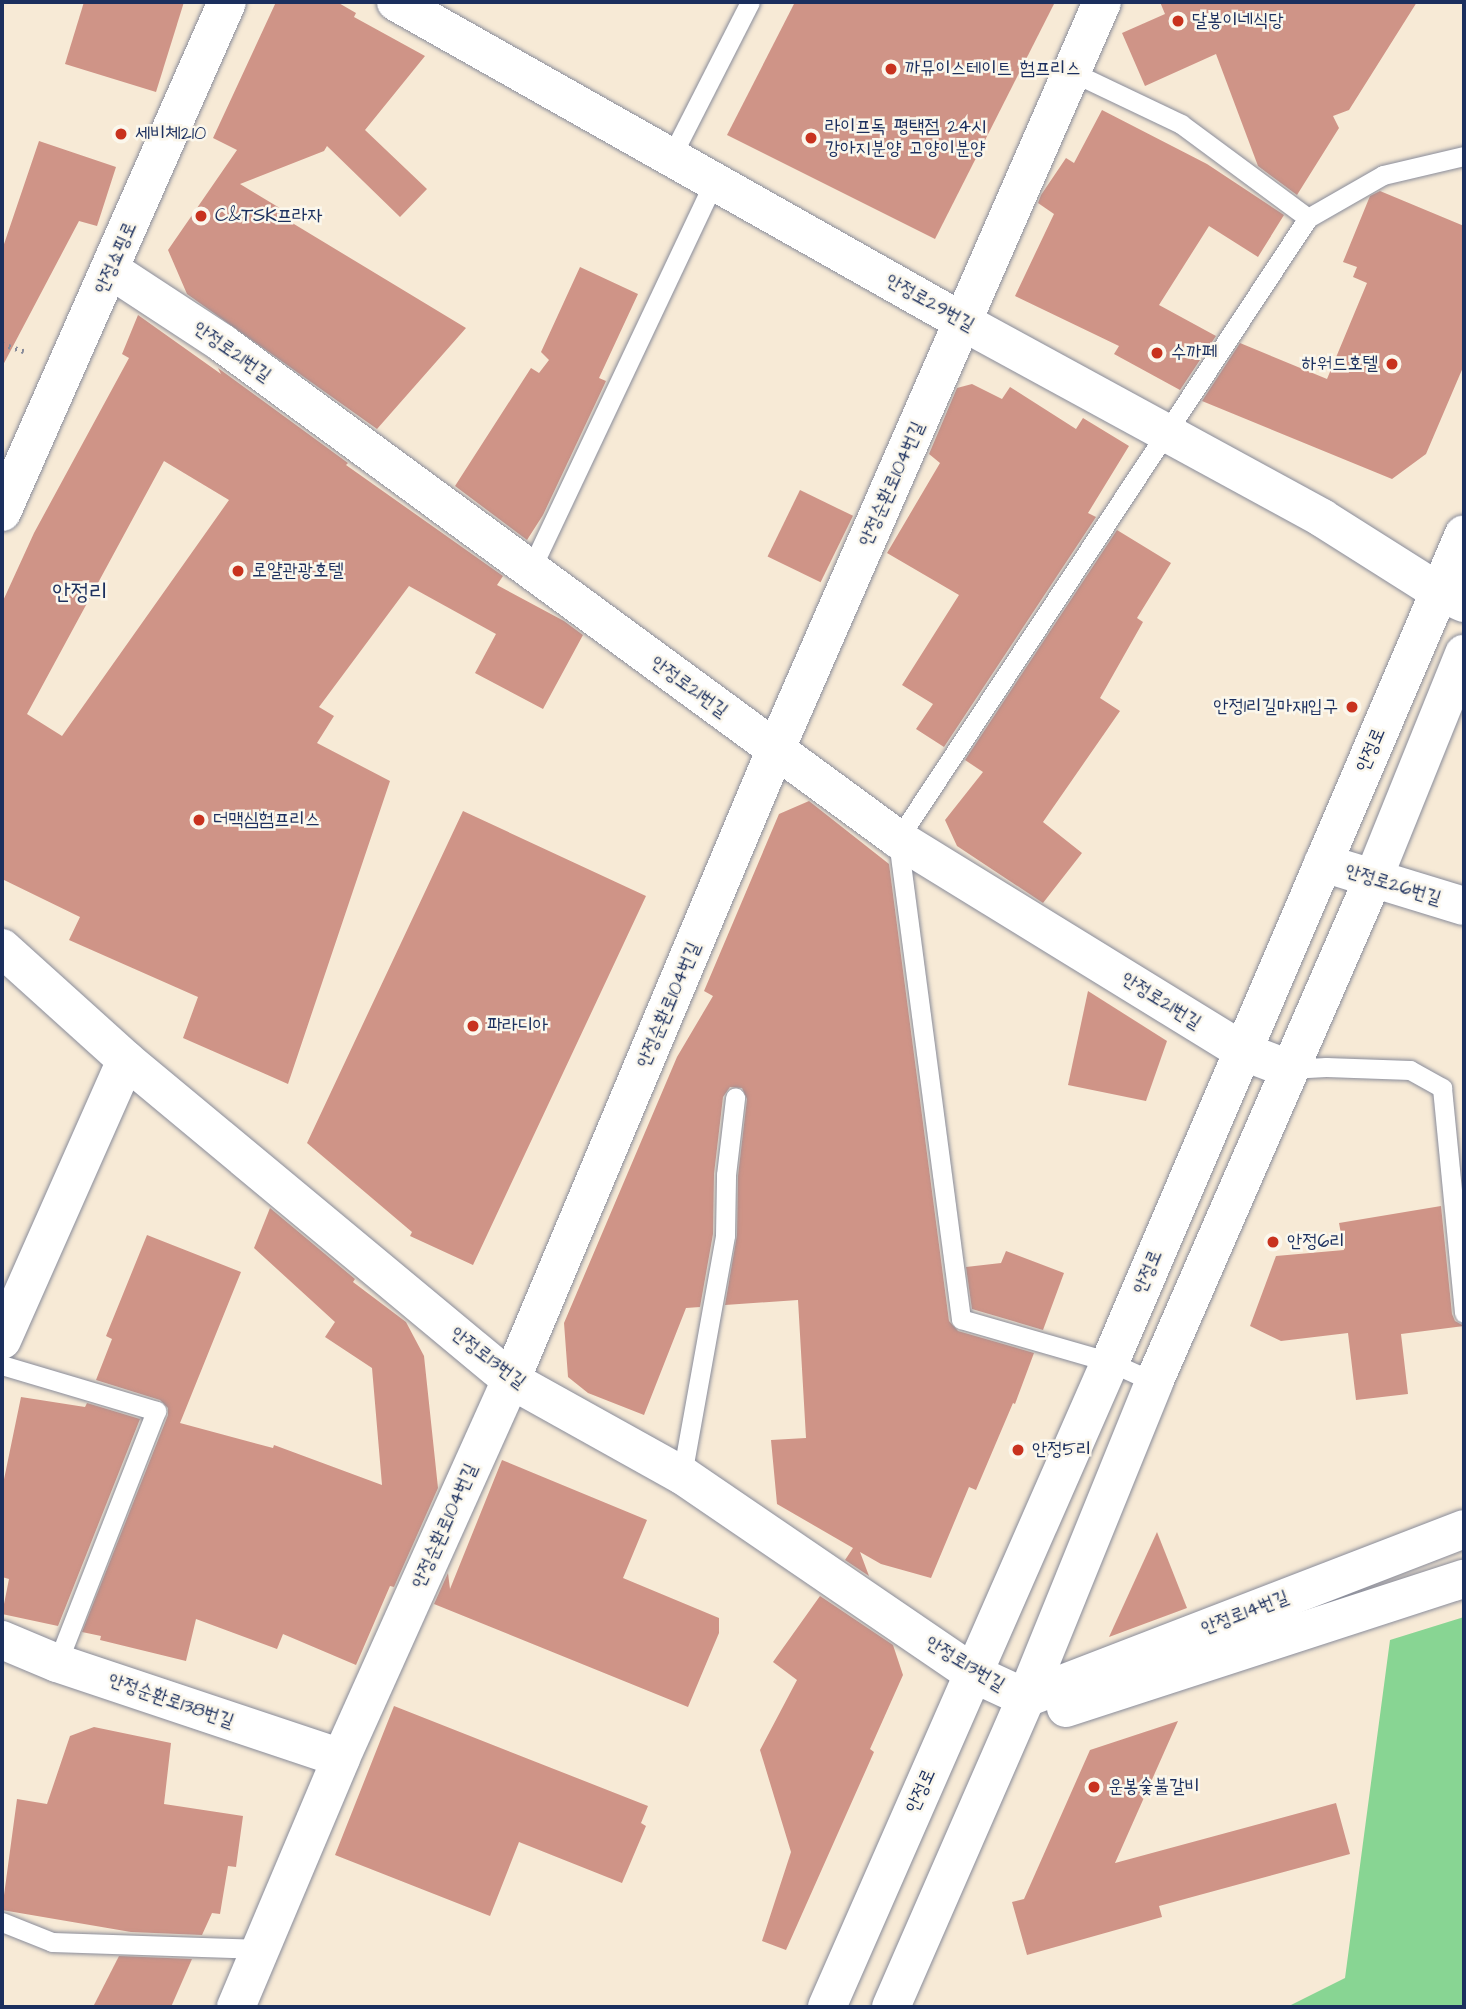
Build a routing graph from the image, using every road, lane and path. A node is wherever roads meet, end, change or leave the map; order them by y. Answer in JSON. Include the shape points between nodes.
{"nodes":[{"id":1,"x":227,"y":2,"type":"edge"},
{"id":2,"x":396,"y":2,"type":"edge"},
{"id":3,"x":750,"y":2,"type":"edge"},
{"id":4,"x":1102,"y":2,"type":"edge"},
{"id":5,"x":1072,"y":72,"type":"junction"},
{"id":6,"x":1464,"y":156,"type":"edge"},
{"id":7,"x":671,"y":157,"type":"junction"},
{"id":8,"x":714,"y":182,"type":"junction"},
{"id":9,"x":1308,"y":218,"type":"junction"},
{"id":10,"x":111,"y":270,"type":"junction"},
{"id":11,"x":963,"y":322,"type":"junction"},
{"id":12,"x":1166,"y":431,"type":"junction"},
{"id":13,"x":2,"y":512,"type":"edge"},
{"id":14,"x":1464,"y":534,"type":"edge"},
{"id":15,"x":530,"y":571,"type":"junction"},
{"id":16,"x":1452,"y":597,"type":"edge"},
{"id":17,"x":1464,"y":654,"type":"edge"},
{"id":18,"x":775,"y":751,"type":"junction"},
{"id":19,"x":898,"y":839,"type":"junction"},
{"id":20,"x":1323,"y":863,"type":"junction"},
{"id":21,"x":1373,"y":879,"type":"junction"},
{"id":22,"x":1464,"y":906,"type":"edge"},
{"id":23,"x":2,"y":948,"type":"edge"},
{"id":24,"x":1242,"y":1051,"type":"junction"},
{"id":25,"x":126,"y":1060,"type":"junction"},
{"id":26,"x":1289,"y":1069,"type":"junction"},
{"id":27,"x":735,"y":1098,"type":"dead end"},
{"id":28,"x":1464,"y":1313,"type":"edge"},
{"id":29,"x":2,"y":1340,"type":"edge"},
{"id":30,"x":1110,"y":1363,"type":"junction"},
{"id":31,"x":2,"y":1365,"type":"edge"},
{"id":32,"x":511,"y":1380,"type":"junction"},
{"id":33,"x":1154,"y":1382,"type":"junction"},
{"id":34,"x":682,"y":1475,"type":"junction"},
{"id":35,"x":1464,"y":1529,"type":"edge"},
{"id":36,"x":1464,"y":1579,"type":"edge"},
{"id":37,"x":2,"y":1640,"type":"edge"},
{"id":38,"x":57,"y":1662,"type":"junction"},
{"id":39,"x":972,"y":1673,"type":"junction"},
{"id":40,"x":1020,"y":1712,"type":"junction"},
{"id":41,"x":341,"y":1758,"type":"junction"},
{"id":42,"x":2,"y":1922,"type":"edge"},
{"id":43,"x":262,"y":1949,"type":"junction"},
{"id":44,"x":236,"y":2007,"type":"edge"},
{"id":45,"x":827,"y":2007,"type":"edge"},
{"id":46,"x":891,"y":2007,"type":"edge"}],
"edges":[{"from":1,"to":10,"type":"street","name":"안정쇼핑로"},
{"from":2,"to":7,"type":"street","name":"안정로29번길"},
{"from":3,"to":7,"type":"lane"},
{"from":4,"to":5,"type":"street","name":"안정순환로104번길"},
{"from":5,"to":9,"type":"lane","via":[[1181,124]]},
{"from":5,"to":11,"type":"street","name":"안정순환로104번길"},
{"from":6,"to":9,"type":"lane","via":[[1383,176]]},
{"from":7,"to":8,"type":"street","name":"안정로29번길"},
{"from":8,"to":11,"type":"street","name":"안정로29번길"},
{"from":8,"to":15,"type":"lane"},
{"from":9,"to":12,"type":"lane"},
{"from":10,"to":13,"type":"street","name":"안정쇼핑로"},
{"from":10,"to":15,"type":"street","name":"안정로21번길","via":[[222,343]]},
{"from":11,"to":12,"type":"street","name":"안정로29번길"},
{"from":11,"to":18,"type":"street","name":"안정순환로104번길"},
{"from":12,"to":16,"type":"street","name":"안정로29번길"},
{"from":12,"to":19,"type":"lane"},
{"from":14,"to":16,"type":"street","name":"안정로"},
{"from":15,"to":18,"type":"street","name":"안정로21번길"},
{"from":16,"to":20,"type":"street","name":"안정로"},
{"from":17,"to":21,"type":"street"},
{"from":18,"to":19,"type":"street","name":"안정로21번길"},
{"from":18,"to":32,"type":"street","name":"안정순환로104번길"},
{"from":19,"to":24,"type":"street","name":"안정로21번길"},
{"from":19,"to":30,"type":"lane","via":[[961,1319]]},
{"from":20,"to":21,"type":"street","name":"안정로26번길"},
{"from":20,"to":24,"type":"street","name":"안정로"},
{"from":21,"to":22,"type":"street","name":"안정로26번길"},
{"from":21,"to":26,"type":"street"},
{"from":23,"to":25,"type":"street","name":"안정로13번길"},
{"from":24,"to":26,"type":"street","name":"안정로21번길"},
{"from":24,"to":30,"type":"street","name":"안정로"},
{"from":25,"to":29,"type":"street"},
{"from":25,"to":32,"type":"street","name":"안정로13번길"},
{"from":26,"to":28,"type":"lane","via":[[1410,1069],[1442,1088]]},
{"from":26,"to":33,"type":"street"},
{"from":27,"to":34,"type":"lane","via":[[725,1235]]},
{"from":30,"to":33,"type":"lane"},
{"from":30,"to":39,"type":"street","name":"안정로"},
{"from":31,"to":38,"type":"lane","via":[[156,1411]]},
{"from":32,"to":34,"type":"street","name":"안정로13번길"},
{"from":32,"to":41,"type":"street","name":"안정순환로104번길"},
{"from":33,"to":40,"type":"street"},
{"from":34,"to":39,"type":"street","name":"안정로13번길"},
{"from":35,"to":40,"type":"street","name":"안정로14번길"},
{"from":36,"to":40,"type":"street"},
{"from":37,"to":38,"type":"street","name":"안정순환로138번길"},
{"from":38,"to":41,"type":"street","name":"안정순환로138번길"},
{"from":39,"to":40,"type":"street","name":"안정로13번길"},
{"from":39,"to":45,"type":"street","name":"안정로"},
{"from":40,"to":46,"type":"street"},
{"from":41,"to":43,"type":"street","name":"안정순환로104번길"},
{"from":42,"to":43,"type":"lane","via":[[52,1942]]},
{"from":43,"to":44,"type":"street","name":"안정순환로104번길"}]}
